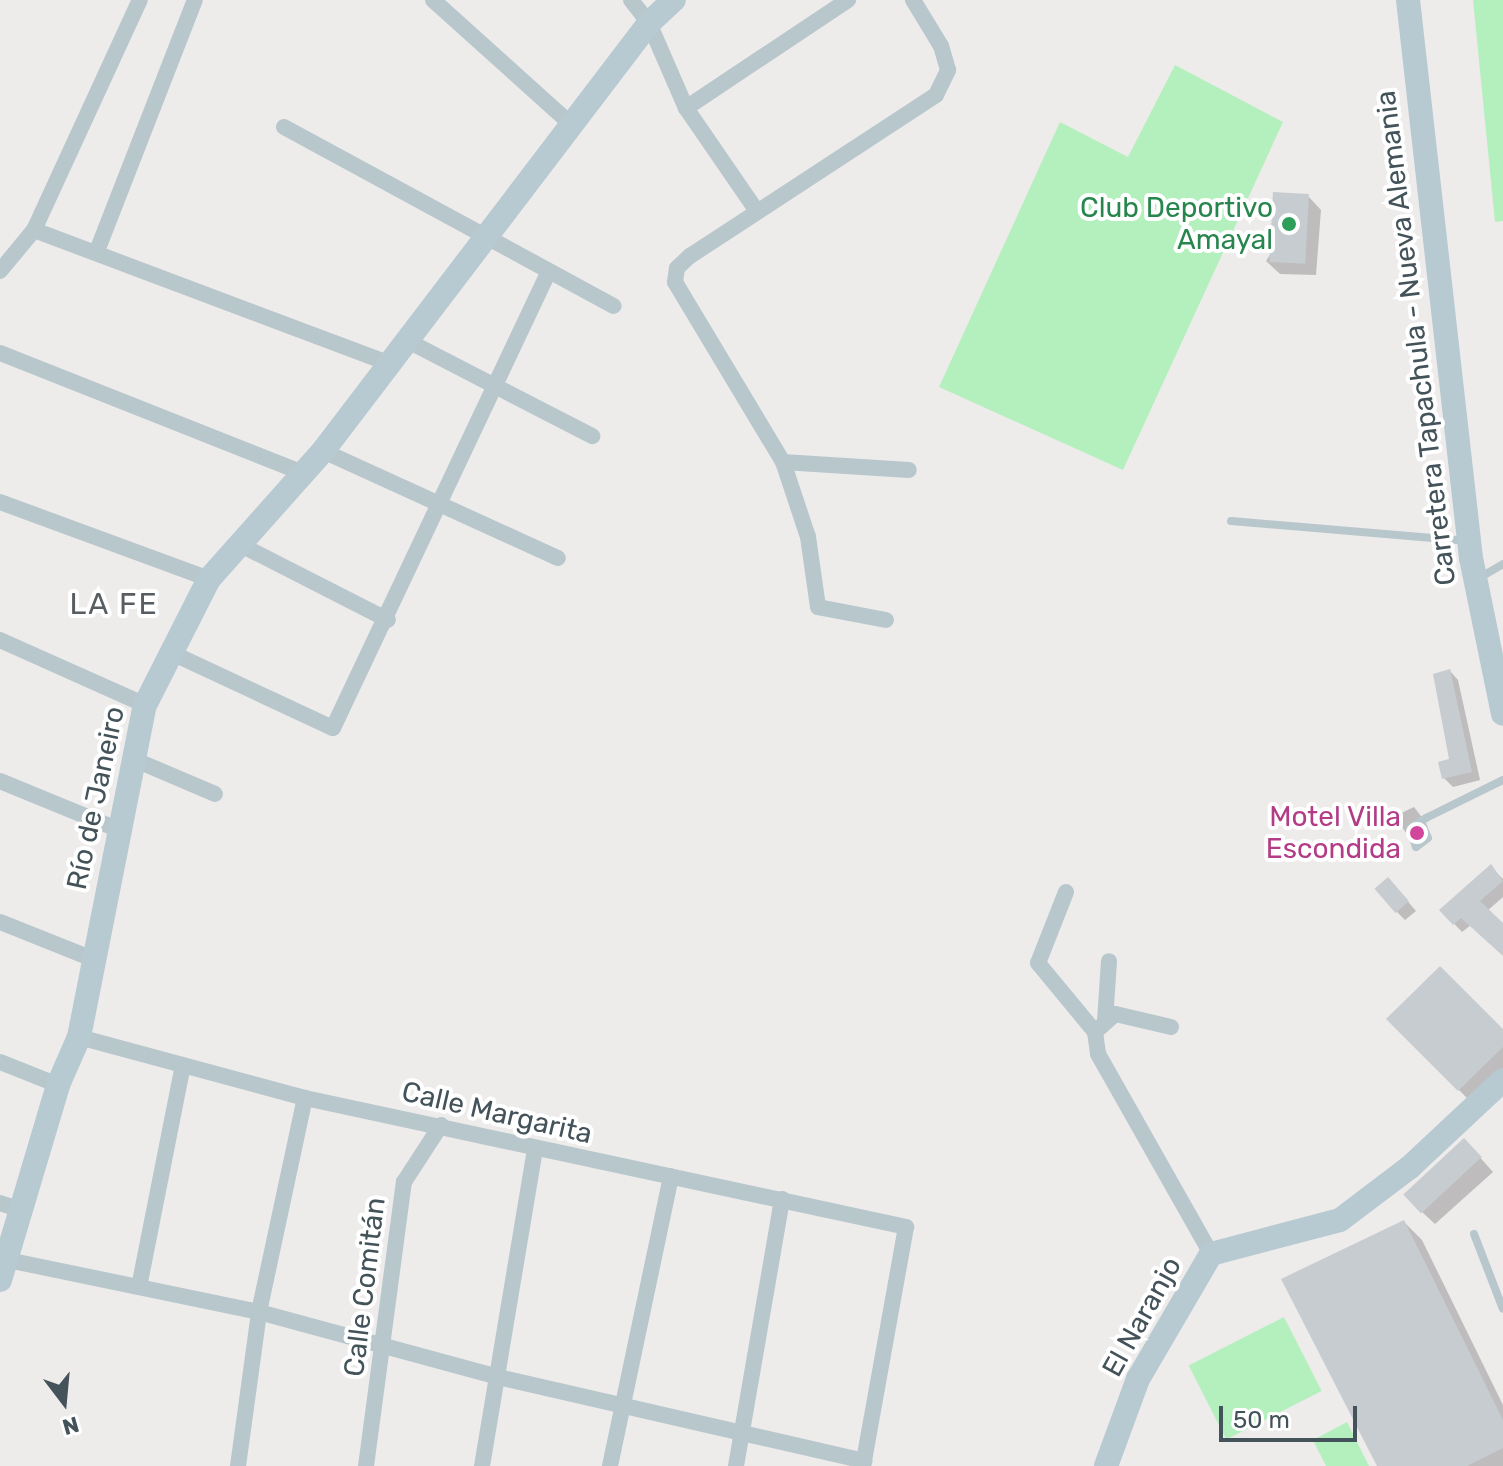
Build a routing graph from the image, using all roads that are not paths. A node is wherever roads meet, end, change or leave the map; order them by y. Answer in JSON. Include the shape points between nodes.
{"nodes":[{"id":1,"x":140,"y":0,"type":"edge"},
{"id":2,"x":195,"y":0,"type":"edge"},
{"id":3,"x":433,"y":0,"type":"edge"},
{"id":4,"x":631,"y":0,"type":"edge"},
{"id":5,"x":674,"y":0,"type":"edge"},
{"id":6,"x":848,"y":0,"type":"edge"},
{"id":7,"x":913,"y":0,"type":"edge"},
{"id":8,"x":1408,"y":0,"type":"edge"},
{"id":9,"x":649,"y":23,"type":"junction"},
{"id":10,"x":686,"y":108,"type":"junction"},
{"id":11,"x":284,"y":127,"type":"dead end"},
{"id":12,"x":574,"y":127,"type":"junction"},
{"id":13,"x":756,"y":210,"type":"junction"},
{"id":14,"x":34,"y":230,"type":"junction"},
{"id":15,"x":485,"y":235,"type":"junction"},
{"id":16,"x":97,"y":251,"type":"junction"},
{"id":17,"x":0,"y":271,"type":"edge"},
{"id":18,"x":549,"y":271,"type":"junction"},
{"id":19,"x":613,"y":306,"type":"dead end"},
{"id":20,"x":404,"y":339,"type":"junction"},
{"id":21,"x":0,"y":353,"type":"edge"},
{"id":22,"x":386,"y":362,"type":"junction"},
{"id":23,"x":497,"y":387,"type":"junction"},
{"id":24,"x":592,"y":436,"type":"dead end"},
{"id":25,"x":323,"y":451,"type":"junction"},
{"id":26,"x":783,"y":462,"type":"junction"},
{"id":27,"x":909,"y":470,"type":"dead end"},
{"id":28,"x":301,"y":472,"type":"junction"},
{"id":29,"x":0,"y":502,"type":"edge"},
{"id":30,"x":441,"y":505,"type":"junction"},
{"id":31,"x":1231,"y":521,"type":"dead end"},
{"id":32,"x":1468,"y":541,"type":"junction"},
{"id":33,"x":239,"y":544,"type":"junction"},
{"id":34,"x":558,"y":558,"type":"dead end"},
{"id":35,"x":1503,"y":564,"type":"edge"},
{"id":36,"x":209,"y":579,"type":"junction"},
{"id":37,"x":1474,"y":581,"type":"junction"},
{"id":38,"x":388,"y":620,"type":"junction"},
{"id":39,"x":886,"y":620,"type":"dead end"},
{"id":40,"x":0,"y":640,"type":"edge"},
{"id":41,"x":174,"y":654,"type":"junction"},
{"id":42,"x":145,"y":705,"type":"junction"},
{"id":43,"x":1503,"y":714,"type":"edge"},
{"id":44,"x":133,"y":759,"type":"junction"},
{"id":45,"x":1503,"y":780,"type":"edge"},
{"id":46,"x":0,"y":781,"type":"edge"},
{"id":47,"x":215,"y":794,"type":"dead end"},
{"id":48,"x":1421,"y":821,"type":"dead end"},
{"id":49,"x":117,"y":829,"type":"junction"},
{"id":50,"x":1066,"y":892,"type":"dead end"},
{"id":51,"x":0,"y":922,"type":"edge"},
{"id":52,"x":93,"y":959,"type":"junction"},
{"id":53,"x":1109,"y":961,"type":"dead end"},
{"id":54,"x":1100,"y":1026,"type":"junction"},
{"id":55,"x":1171,"y":1027,"type":"dead end"},
{"id":56,"x":79,"y":1037,"type":"junction"},
{"id":57,"x":0,"y":1062,"type":"edge"},
{"id":58,"x":183,"y":1065,"type":"junction"},
{"id":59,"x":1503,"y":1080,"type":"edge"},
{"id":60,"x":58,"y":1085,"type":"junction"},
{"id":61,"x":305,"y":1098,"type":"junction"},
{"id":62,"x":441,"y":1125,"type":"junction"},
{"id":63,"x":535,"y":1150,"type":"junction"},
{"id":64,"x":671,"y":1176,"type":"junction"},
{"id":65,"x":782,"y":1199,"type":"junction"},
{"id":66,"x":9,"y":1206,"type":"edge"},
{"id":67,"x":1474,"y":1234,"type":"dead end"},
{"id":68,"x":1211,"y":1254,"type":"junction"},
{"id":69,"x":1,"y":1269,"type":"edge"},
{"id":70,"x":139,"y":1287,"type":"junction"},
{"id":71,"x":1503,"y":1309,"type":"edge"},
{"id":72,"x":259,"y":1312,"type":"junction"},
{"id":73,"x":384,"y":1349,"type":"junction"},
{"id":74,"x":498,"y":1377,"type":"junction"},
{"id":75,"x":620,"y":1407,"type":"junction"},
{"id":76,"x":741,"y":1436,"type":"junction"},
{"id":77,"x":864,"y":1463,"type":"edge"},
{"id":78,"x":238,"y":1466,"type":"edge"},
{"id":79,"x":366,"y":1466,"type":"edge"},
{"id":80,"x":482,"y":1466,"type":"edge"},
{"id":81,"x":610,"y":1466,"type":"edge"},
{"id":82,"x":736,"y":1466,"type":"edge"},
{"id":83,"x":1106,"y":1466,"type":"edge"}],
"edges":[{"from":1,"to":14,"type":"street"},
{"from":2,"to":16,"type":"street"},
{"from":3,"to":12,"type":"street"},
{"from":4,"to":9,"type":"street"},
{"from":5,"to":9,"type":"street","name":"Río de Janeiro"},
{"from":6,"to":10,"type":"street"},
{"from":7,"to":13,"type":"street","via":[[941,46],[948,70],[936,95]]},
{"from":8,"to":32,"type":"street","name":"Carretera Tapachula - Nueva Alemania"},
{"from":9,"to":10,"type":"street"},
{"from":9,"to":12,"type":"street","name":"Río de Janeiro"},
{"from":10,"to":13,"type":"street"},
{"from":11,"to":15,"type":"street"},
{"from":12,"to":15,"type":"street","name":"Río de Janeiro"},
{"from":13,"to":26,"type":"street","via":[[690,256],[677,268],[675,282]]},
{"from":14,"to":16,"type":"street"},
{"from":14,"to":17,"type":"street"},
{"from":15,"to":18,"type":"street"},
{"from":15,"to":20,"type":"street","name":"Río de Janeiro"},
{"from":16,"to":22,"type":"street"},
{"from":18,"to":19,"type":"street"},
{"from":18,"to":23,"type":"street"},
{"from":20,"to":22,"type":"street","name":"Río de Janeiro"},
{"from":20,"to":23,"type":"street"},
{"from":21,"to":28,"type":"street"},
{"from":22,"to":25,"type":"street","name":"Río de Janeiro"},
{"from":23,"to":24,"type":"street"},
{"from":23,"to":30,"type":"street"},
{"from":25,"to":28,"type":"street","name":"Río de Janeiro"},
{"from":25,"to":30,"type":"street"},
{"from":26,"to":27,"type":"street"},
{"from":26,"to":39,"type":"street","via":[[808,537],[818,607]]},
{"from":28,"to":33,"type":"street","name":"Río de Janeiro"},
{"from":29,"to":36,"type":"street"},
{"from":30,"to":34,"type":"street"},
{"from":30,"to":38,"type":"street"},
{"from":31,"to":32,"type":"lane"},
{"from":32,"to":37,"type":"street","name":"Carretera Tapachula - Nueva Alemania"},
{"from":33,"to":36,"type":"street","name":"Río de Janeiro"},
{"from":33,"to":38,"type":"street"},
{"from":35,"to":37,"type":"lane"},
{"from":36,"to":41,"type":"street","name":"Río de Janeiro"},
{"from":37,"to":43,"type":"street","name":"Carretera Tapachula - Nueva Alemania"},
{"from":38,"to":41,"type":"street","via":[[333,728]]},
{"from":40,"to":42,"type":"street"},
{"from":41,"to":42,"type":"street","name":"Río de Janeiro"},
{"from":42,"to":44,"type":"street","name":"Río de Janeiro"},
{"from":44,"to":47,"type":"street"},
{"from":44,"to":49,"type":"street","name":"Río de Janeiro"},
{"from":45,"to":48,"type":"lane"},
{"from":46,"to":49,"type":"street"},
{"from":49,"to":52,"type":"street","name":"Río de Janeiro"},
{"from":50,"to":54,"type":"street","via":[[1038,963]]},
{"from":51,"to":52,"type":"street"},
{"from":52,"to":56,"type":"street","name":"Río de Janeiro"},
{"from":53,"to":54,"type":"street"},
{"from":54,"to":55,"type":"street","via":[[1127,1014]]},
{"from":54,"to":68,"type":"street","via":[[1098,1054]]},
{"from":56,"to":58,"type":"street","name":"Calle Margarita"},
{"from":56,"to":60,"type":"street","name":"Río de Janeiro"},
{"from":57,"to":60,"type":"street"},
{"from":58,"to":61,"type":"street","name":"Calle Margarita"},
{"from":58,"to":70,"type":"street"},
{"from":59,"to":68,"type":"street","name":"El Naranjo","via":[[1410,1167],[1340,1220]]},
{"from":60,"to":66,"type":"street","name":"Río de Janeiro"},
{"from":61,"to":62,"type":"street","name":"Calle Margarita"},
{"from":61,"to":72,"type":"street"},
{"from":62,"to":63,"type":"street","name":"Calle Margarita"},
{"from":62,"to":73,"type":"street","name":"Calle Comitán","via":[[404,1182]]},
{"from":63,"to":64,"type":"street","name":"Calle Margarita"},
{"from":63,"to":74,"type":"street"},
{"from":64,"to":65,"type":"street","name":"Calle Margarita"},
{"from":64,"to":75,"type":"street"},
{"from":65,"to":76,"type":"street"},
{"from":65,"to":77,"type":"street","name":"Calle Margarita","via":[[906,1227]]},
{"from":66,"to":69,"type":"street","name":"Río de Janeiro"},
{"from":67,"to":71,"type":"lane"},
{"from":68,"to":83,"type":"street","name":"El Naranjo","via":[[1138,1379]]},
{"from":69,"to":70,"type":"street"},
{"from":70,"to":72,"type":"street"},
{"from":72,"to":73,"type":"street"},
{"from":72,"to":78,"type":"street"},
{"from":73,"to":74,"type":"street"},
{"from":73,"to":79,"type":"street","name":"Calle Comitán"},
{"from":74,"to":75,"type":"street"},
{"from":74,"to":80,"type":"street"},
{"from":75,"to":76,"type":"street"},
{"from":75,"to":81,"type":"street"},
{"from":76,"to":77,"type":"street"},
{"from":76,"to":82,"type":"street"}]}
